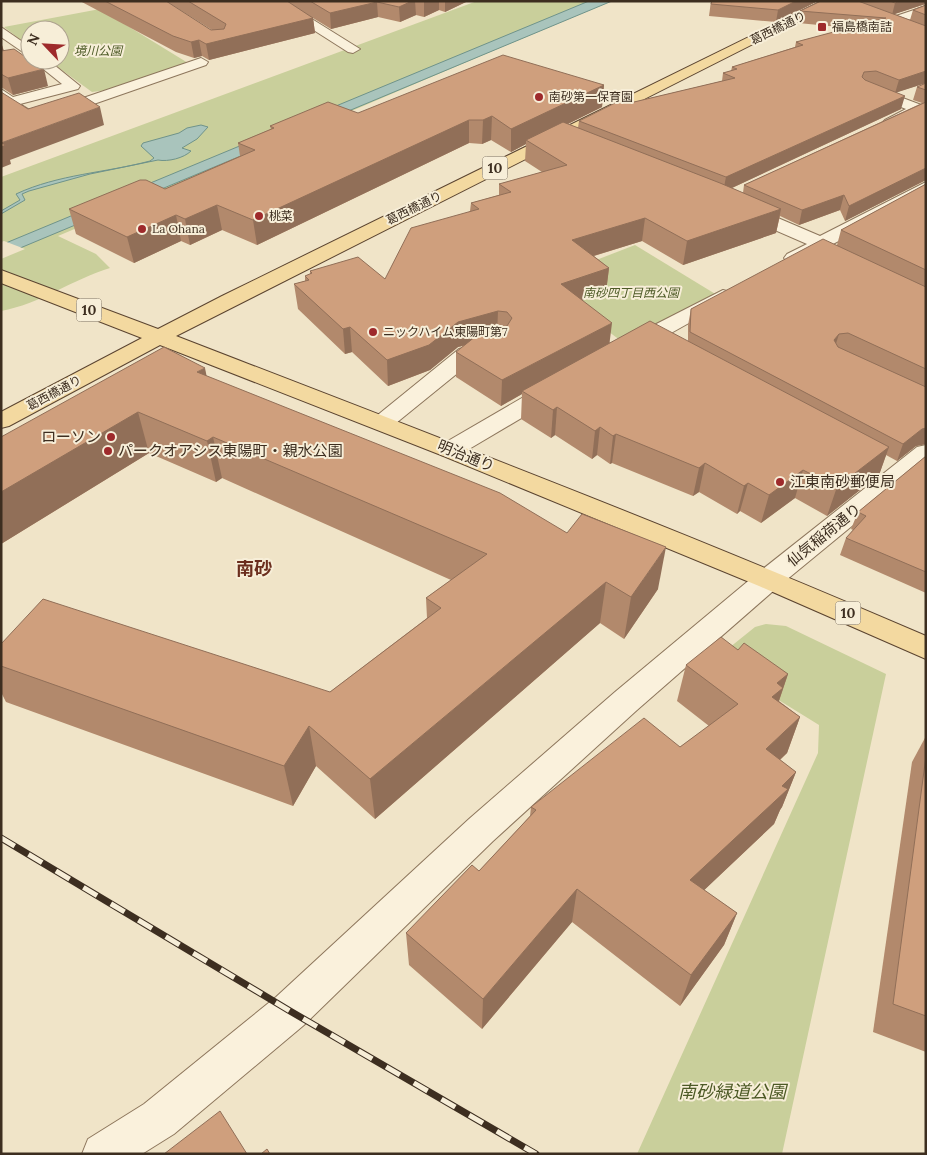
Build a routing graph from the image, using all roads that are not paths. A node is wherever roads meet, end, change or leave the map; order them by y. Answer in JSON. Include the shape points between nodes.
{"nodes":[{"id":1,"x":274,"y":1,"type":"edge"},
{"id":2,"x":836,"y":2,"type":"edge"},
{"id":3,"x":926,"y":10,"type":"edge"},
{"id":4,"x":910,"y":28,"type":"edge"},
{"id":5,"x":1,"y":31,"type":"edge"},
{"id":6,"x":353,"y":49,"type":"dead end"},
{"id":7,"x":20,"y":51,"type":"edge"},
{"id":8,"x":201,"y":62,"type":"edge"},
{"id":9,"x":52,"y":70,"type":"edge"},
{"id":10,"x":73,"y":86,"type":"junction"},
{"id":11,"x":867,"y":89,"type":"edge"},
{"id":12,"x":918,"y":91,"type":"edge"},
{"id":13,"x":4,"y":99,"type":"edge"},
{"id":14,"x":94,"y":99,"type":"junction"},
{"id":15,"x":894,"y":100,"type":"junction"},
{"id":16,"x":875,"y":130,"type":"edge"},
{"id":17,"x":560,"y":135,"type":"junction"},
{"id":18,"x":584,"y":144,"type":"edge"},
{"id":19,"x":926,"y":187,"type":"edge"},
{"id":20,"x":732,"y":204,"type":"edge"},
{"id":21,"x":819,"y":244,"type":"junction"},
{"id":22,"x":851,"y":262,"type":"edge"},
{"id":23,"x":776,"y":268,"type":"edge"},
{"id":24,"x":10,"y":279,"type":"edge"},
{"id":25,"x":741,"y":286,"type":"edge"},
{"id":26,"x":160,"y":336,"type":"junction"},
{"id":27,"x":498,"y":344,"type":"edge"},
{"id":28,"x":618,"y":353,"type":"edge"},
{"id":29,"x":575,"y":377,"type":"edge"},
{"id":30,"x":1,"y":421,"type":"edge"},
{"id":31,"x":382,"y":423,"type":"junction"},
{"id":32,"x":450,"y":450,"type":"junction"},
{"id":33,"x":926,"y":452,"type":"edge"},
{"id":34,"x":769,"y":579,"type":"junction"},
{"id":35,"x":926,"y":648,"type":"edge"},
{"id":36,"x":103,"y":1154,"type":"edge"}],
"edges":[{"from":1,"to":6,"type":"street"},
{"from":2,"to":17,"type":"main road","name":"葛西橋通り","number":"10"},
{"from":3,"to":4,"type":"street","via":[[886,20]]},
{"from":5,"to":7,"type":"street"},
{"from":8,"to":14,"type":"street"},
{"from":9,"to":10,"type":"street"},
{"from":10,"to":13,"type":"street"},
{"from":10,"to":14,"type":"street"},
{"from":11,"to":15,"type":"street"},
{"from":12,"to":15,"type":"street"},
{"from":13,"to":14,"type":"street","via":[[34,120]]},
{"from":15,"to":16,"type":"street","via":[[919,109]]},
{"from":17,"to":18,"type":"street"},
{"from":17,"to":26,"type":"main road","name":"葛西橋通り","number":"10"},
{"from":19,"to":21,"type":"street"},
{"from":20,"to":21,"type":"street"},
{"from":21,"to":22,"type":"street"},
{"from":21,"to":23,"type":"street"},
{"from":24,"to":26,"type":"main road","name":"明治通り","number":"10"},
{"from":25,"to":28,"type":"street","via":[[657,342]]},
{"from":26,"to":30,"type":"main road","name":"葛西橋通り"},
{"from":26,"to":31,"type":"main road","name":"明治通り","number":"10"},
{"from":27,"to":31,"type":"street","via":[[467,354]]},
{"from":29,"to":32,"type":"street"},
{"from":31,"to":32,"type":"main road","name":"明治通り","number":"10"},
{"from":32,"to":34,"type":"main road","name":"明治通り","number":"10"},
{"from":33,"to":34,"type":"street","name":"仙気稲荷通り","via":[[891,469]]},
{"from":34,"to":35,"type":"main road","name":"明治通り","number":"10"},
{"from":34,"to":36,"type":"street","name":"仙気稲荷通り","via":[[481,830],[290,1011],[159,1119]]}]}
